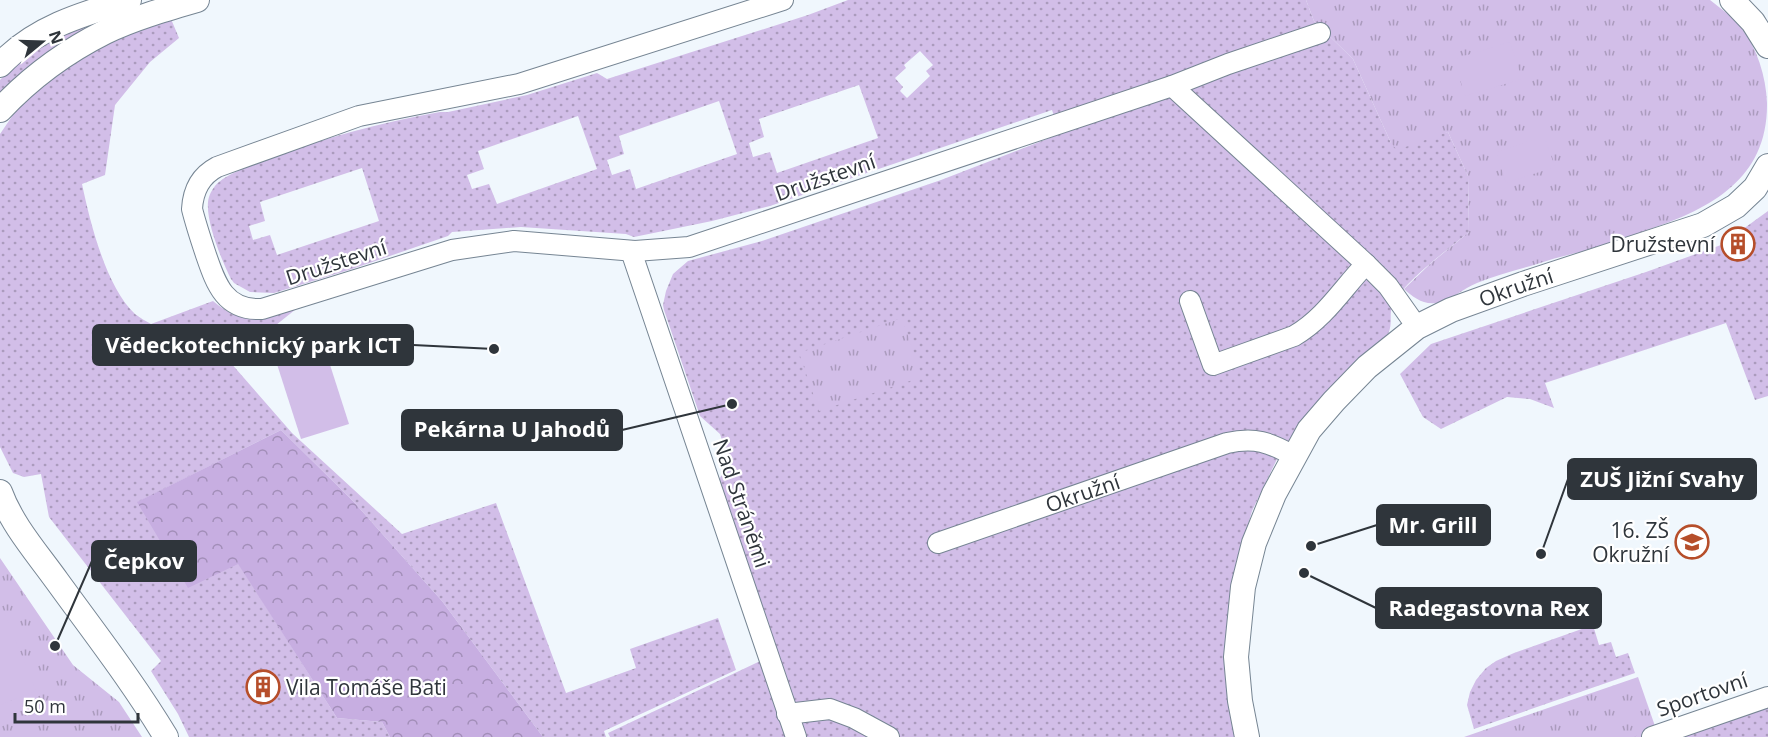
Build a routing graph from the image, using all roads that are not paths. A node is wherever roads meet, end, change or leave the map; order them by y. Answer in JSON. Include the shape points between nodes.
{"nodes":[{"id":1,"x":129,"y":0,"type":"edge"},
{"id":2,"x":197,"y":0,"type":"edge"},
{"id":3,"x":783,"y":0,"type":"edge"},
{"id":4,"x":1732,"y":0,"type":"edge"},
{"id":5,"x":79,"y":15,"type":"junction"},
{"id":6,"x":1320,"y":33,"type":"dead end"},
{"id":7,"x":0,"y":44,"type":"edge"},
{"id":8,"x":1768,"y":46,"type":"edge"},
{"id":9,"x":0,"y":65,"type":"edge"},
{"id":10,"x":1172,"y":86,"type":"junction"},
{"id":11,"x":0,"y":110,"type":"edge"},
{"id":12,"x":1768,"y":166,"type":"edge"},
{"id":13,"x":1761,"y":191,"type":"edge"},
{"id":14,"x":631,"y":251,"type":"junction"},
{"id":15,"x":1366,"y":264,"type":"junction"},
{"id":16,"x":1190,"y":301,"type":"dead end"},
{"id":17,"x":1417,"y":327,"type":"junction"},
{"id":18,"x":1294,"y":456,"type":"junction"},
{"id":19,"x":1,"y":497,"type":"edge"},
{"id":20,"x":938,"y":543,"type":"dead end"},
{"id":21,"x":1768,"y":697,"type":"edge"},
{"id":22,"x":788,"y":714,"type":"junction"},
{"id":23,"x":166,"y":737,"type":"edge"},
{"id":24,"x":796,"y":737,"type":"edge"},
{"id":25,"x":889,"y":737,"type":"edge"},
{"id":26,"x":1247,"y":737,"type":"edge"},
{"id":27,"x":1652,"y":737,"type":"edge"}],
"edges":[{"from":1,"to":5,"type":"street"},
{"from":2,"to":11,"type":"street","via":[[105,32],[47,67]]},
{"from":3,"to":14,"type":"street","name":"Družstevní","via":[[519,84],[359,116],[217,167],[201,179],[193,199],[195,221],[218,286],[240,306],[256,309],[452,250],[514,241]]},
{"from":4,"to":8,"type":"street"},
{"from":5,"to":7,"type":"street"},
{"from":5,"to":9,"type":"street","via":[[36,36]]},
{"from":6,"to":10,"type":"street","name":"Družstevní"},
{"from":10,"to":14,"type":"street","name":"Družstevní","via":[[689,248]]},
{"from":10,"to":15,"type":"street"},
{"from":12,"to":13,"type":"street","name":"Okružní"},
{"from":13,"to":17,"type":"street","name":"Okružní","via":[[1703,225],[1523,284]]},
{"from":14,"to":22,"type":"street","name":"Nad Stráněmi"},
{"from":15,"to":16,"type":"street","via":[[1305,329],[1213,365]]},
{"from":15,"to":17,"type":"street","via":[[1388,286]]},
{"from":17,"to":18,"type":"street","name":"Okružní","via":[[1342,392],[1309,430]]},
{"from":18,"to":20,"type":"street","name":"Okružní","via":[[1251,439],[1227,443]]},
{"from":18,"to":26,"type":"street","name":"Okružní","via":[[1254,543],[1243,587],[1236,657]]},
{"from":19,"to":23,"type":"street"},
{"from":21,"to":27,"type":"street","name":"Sportovní"},
{"from":22,"to":24,"type":"street","name":"Nad Stráněmi"},
{"from":22,"to":25,"type":"street","via":[[830,709]]}]}
